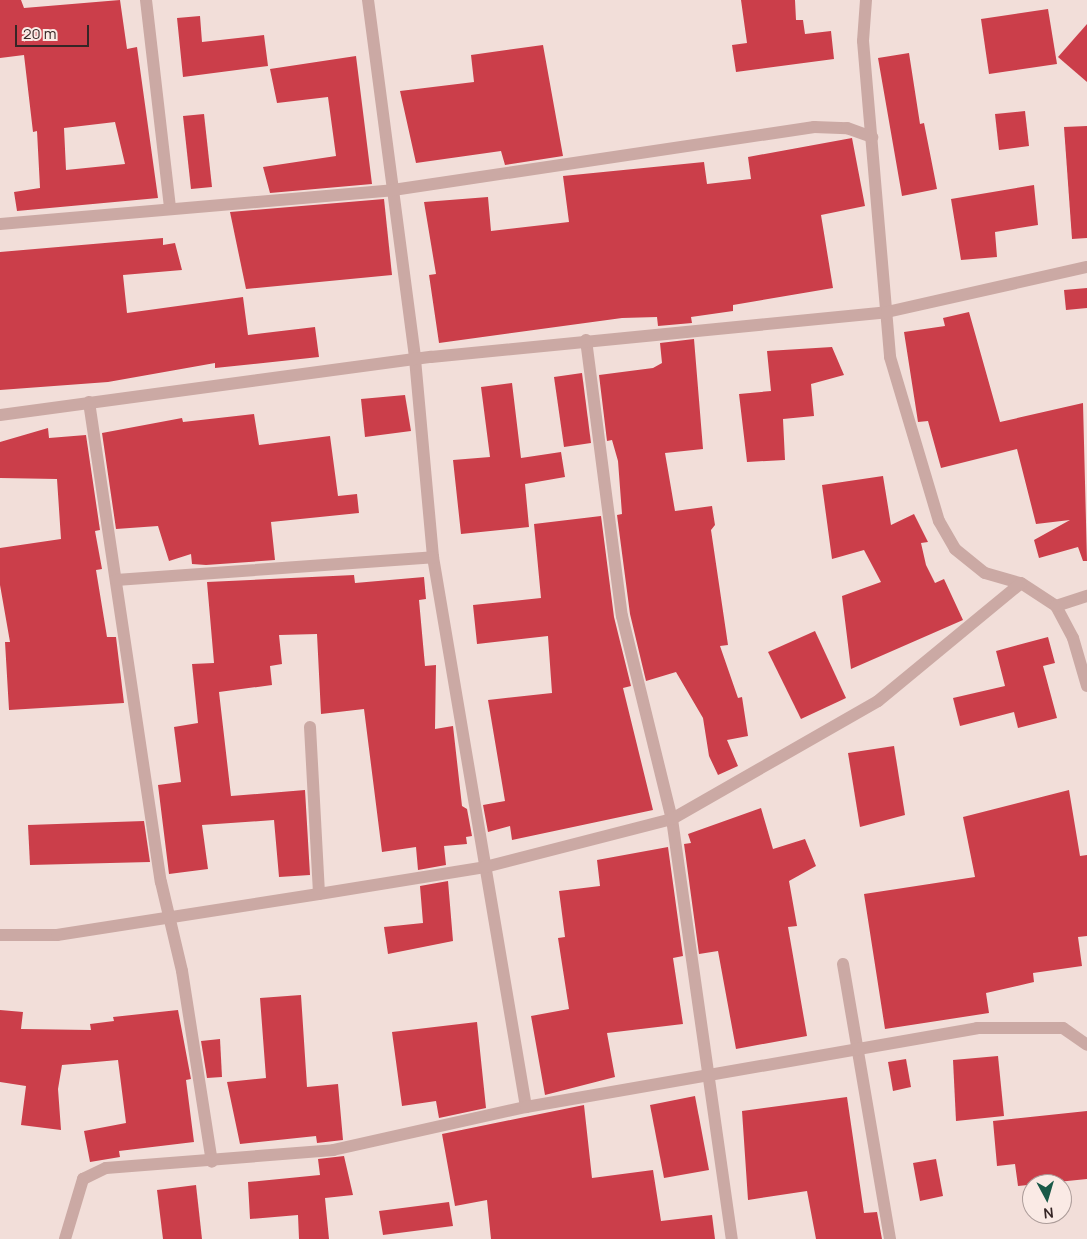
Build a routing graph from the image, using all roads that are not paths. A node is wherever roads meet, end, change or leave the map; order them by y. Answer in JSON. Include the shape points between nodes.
{"nodes":[{"id":1,"x":146,"y":0,"type":"edge"},
{"id":2,"x":368,"y":0,"type":"edge"},
{"id":3,"x":866,"y":0,"type":"edge"},
{"id":4,"x":872,"y":137,"type":"junction"},
{"id":5,"x":393,"y":190,"type":"junction"},
{"id":6,"x":170,"y":209,"type":"junction"},
{"id":7,"x":0,"y":224,"type":"edge"},
{"id":8,"x":1087,"y":267,"type":"edge"},
{"id":9,"x":888,"y":312,"type":"junction"},
{"id":10,"x":586,"y":340,"type":"junction"},
{"id":11,"x":415,"y":359,"type":"junction"},
{"id":12,"x":89,"y":402,"type":"junction"},
{"id":13,"x":0,"y":415,"type":"edge"},
{"id":14,"x":433,"y":557,"type":"junction"},
{"id":15,"x":116,"y":580,"type":"junction"},
{"id":16,"x":1021,"y":584,"type":"junction"},
{"id":17,"x":1087,"y":596,"type":"edge"},
{"id":18,"x":1056,"y":606,"type":"junction"},
{"id":19,"x":1087,"y":686,"type":"edge"},
{"id":20,"x":310,"y":727,"type":"dead end"},
{"id":21,"x":672,"y":819,"type":"junction"},
{"id":22,"x":485,"y":867,"type":"junction"},
{"id":23,"x":319,"y":894,"type":"junction"},
{"id":24,"x":170,"y":919,"type":"junction"},
{"id":25,"x":0,"y":935,"type":"edge"},
{"id":26,"x":843,"y":964,"type":"dead end"},
{"id":27,"x":1087,"y":1045,"type":"edge"},
{"id":28,"x":856,"y":1049,"type":"junction"},
{"id":29,"x":705,"y":1076,"type":"junction"},
{"id":30,"x":526,"y":1107,"type":"junction"},
{"id":31,"x":212,"y":1162,"type":"junction"},
{"id":32,"x":65,"y":1239,"type":"edge"},
{"id":33,"x":732,"y":1239,"type":"edge"},
{"id":34,"x":890,"y":1239,"type":"edge"}],
"edges":[{"from":1,"to":6,"type":"street"},
{"from":2,"to":5,"type":"street"},
{"from":3,"to":4,"type":"street","via":[[863,41]]},
{"from":4,"to":5,"type":"street","via":[[847,128],[814,127]]},
{"from":4,"to":9,"type":"street"},
{"from":5,"to":6,"type":"street"},
{"from":5,"to":11,"type":"street"},
{"from":6,"to":7,"type":"street"},
{"from":8,"to":9,"type":"street"},
{"from":9,"to":10,"type":"street"},
{"from":9,"to":16,"type":"street","via":[[890,357],[900,398],[940,521],[955,549],[986,573]]},
{"from":10,"to":11,"type":"street"},
{"from":10,"to":21,"type":"street","via":[[622,616]]},
{"from":11,"to":12,"type":"street"},
{"from":11,"to":14,"type":"street"},
{"from":12,"to":13,"type":"street"},
{"from":12,"to":15,"type":"street"},
{"from":14,"to":15,"type":"street"},
{"from":14,"to":22,"type":"street"},
{"from":15,"to":24,"type":"street"},
{"from":16,"to":18,"type":"street"},
{"from":16,"to":21,"type":"street","via":[[878,701]]},
{"from":17,"to":18,"type":"street"},
{"from":18,"to":19,"type":"street","via":[[1073,638]]},
{"from":20,"to":23,"type":"street"},
{"from":21,"to":22,"type":"street"},
{"from":21,"to":29,"type":"street"},
{"from":22,"to":23,"type":"street"},
{"from":22,"to":30,"type":"street"},
{"from":23,"to":24,"type":"street"},
{"from":24,"to":25,"type":"street","via":[[57,935]]},
{"from":24,"to":31,"type":"street"},
{"from":26,"to":28,"type":"street"},
{"from":27,"to":28,"type":"street","via":[[1063,1028],[977,1028]]},
{"from":28,"to":29,"type":"street"},
{"from":28,"to":34,"type":"street","via":[[880,1161]]},
{"from":29,"to":30,"type":"street"},
{"from":29,"to":33,"type":"street"},
{"from":30,"to":31,"type":"street","via":[[333,1150]]},
{"from":31,"to":32,"type":"street","via":[[187,1160],[106,1168],[83,1179]]}]}
